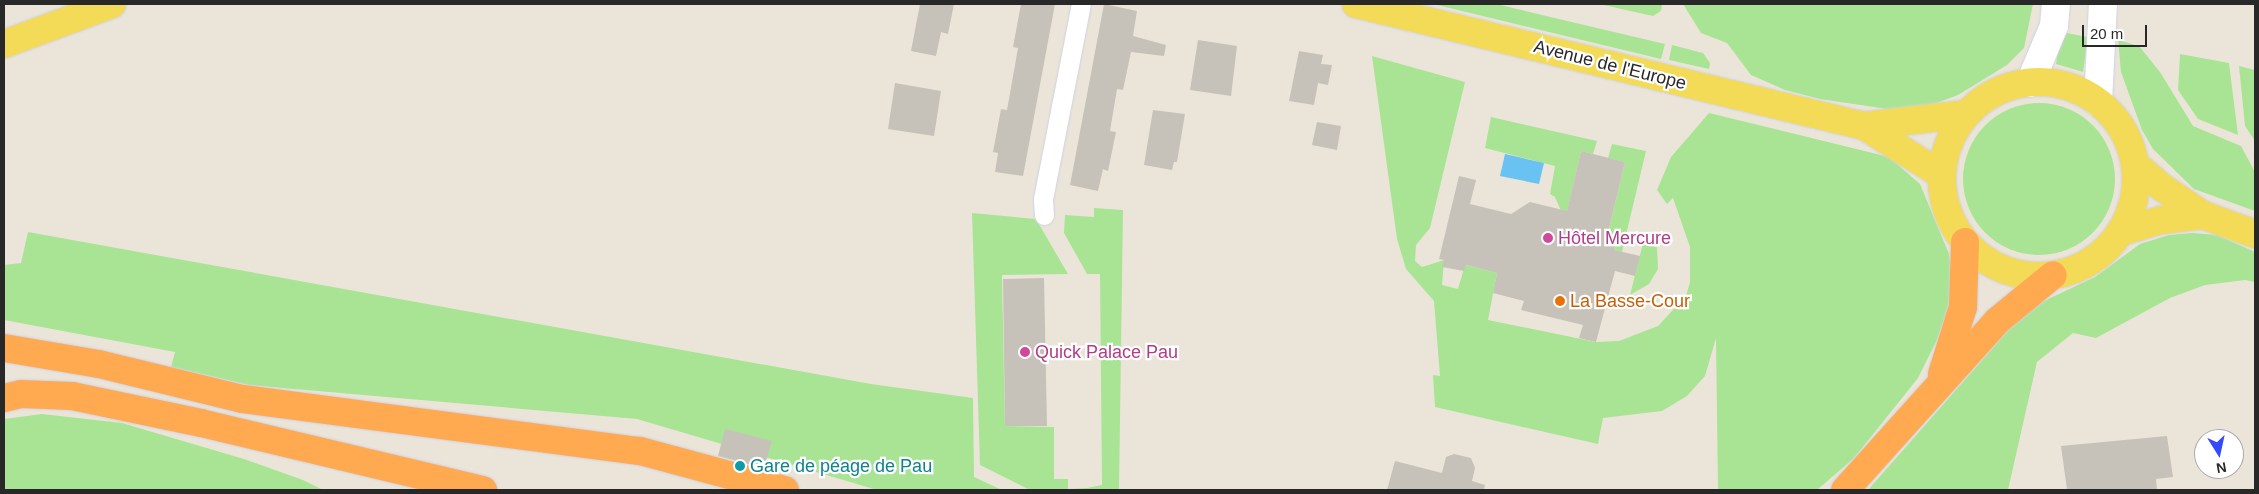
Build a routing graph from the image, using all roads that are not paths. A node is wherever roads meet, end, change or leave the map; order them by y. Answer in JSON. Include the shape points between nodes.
{"nodes":[{"id":1,"x":63,"y":4,"type":"edge"},
{"id":2,"x":112,"y":4,"type":"edge"},
{"id":3,"x":1081,"y":4,"type":"edge"},
{"id":4,"x":1356,"y":4,"type":"edge"},
{"id":5,"x":2056,"y":4,"type":"edge"},
{"id":6,"x":2103,"y":4,"type":"edge"},
{"id":7,"x":4,"y":36,"type":"edge"},
{"id":8,"x":4,"y":44,"type":"edge"},
{"id":9,"x":2030,"y":83,"type":"junction"},
{"id":10,"x":2098,"y":102,"type":"junction"},
{"id":11,"x":1966,"y":114,"type":"junction"},
{"id":12,"x":1864,"y":126,"type":"junction"},
{"id":13,"x":2135,"y":164,"type":"junction"},
{"id":14,"x":1942,"y":175,"type":"junction"},
{"id":15,"x":1044,"y":215,"type":"dead end"},
{"id":16,"x":2203,"y":215,"type":"junction"},
{"id":17,"x":2120,"y":232,"type":"junction"},
{"id":18,"x":2255,"y":234,"type":"edge"},
{"id":19,"x":1965,"y":242,"type":"junction"},
{"id":20,"x":2053,"y":275,"type":"junction"},
{"id":21,"x":4,"y":348,"type":"edge"},
{"id":22,"x":4,"y":367,"type":"edge"},
{"id":23,"x":1939,"y":383,"type":"junction"},
{"id":24,"x":198,"y":390,"type":"junction"},
{"id":25,"x":4,"y":398,"type":"edge"},
{"id":26,"x":165,"y":399,"type":"junction"},
{"id":27,"x":201,"y":423,"type":"junction"},
{"id":28,"x":482,"y":490,"type":"edge"},
{"id":29,"x":785,"y":490,"type":"edge"},
{"id":30,"x":1845,"y":490,"type":"edge"}],
"edges":[{"from":1,"to":7,"type":"main road"},
{"from":2,"to":8,"type":"main road"},
{"from":3,"to":15,"type":"street","via":[[1042,199]]},
{"from":4,"to":12,"type":"main road","name":"Avenue de l'Europe"},
{"from":5,"to":9,"type":"main road","via":[[2054,26]]},
{"from":6,"to":10,"type":"main road"},
{"from":9,"to":10,"type":"main road","via":[[2054,83],[2072,88]]},
{"from":9,"to":11,"type":"main road","via":[[2003,89]]},
{"from":10,"to":13,"type":"main road","via":[[2121,127]]},
{"from":11,"to":12,"type":"main road","name":"Avenue de l'Europe"},
{"from":11,"to":14,"type":"main road","via":[[1949,142]]},
{"from":12,"to":14,"type":"main road","name":"Avenue de l'Europe"},
{"from":13,"to":16,"type":"main road"},
{"from":13,"to":17,"type":"main road","via":[[2134,200]]},
{"from":14,"to":19,"type":"main road","via":[[1948,214]]},
{"from":16,"to":17,"type":"main road","via":[[2161,220]]},
{"from":16,"to":18,"type":"main road"},
{"from":17,"to":20,"type":"main road","via":[[2098,256],[2084,265]]},
{"from":19,"to":20,"type":"main road","via":[[1979,255],[2014,272]]},
{"from":19,"to":23,"type":"highway","via":[[1962,307]]},
{"from":20,"to":23,"type":"highway","via":[[1997,321]]},
{"from":21,"to":24,"type":"highway","via":[[99,364]]},
{"from":22,"to":26,"type":"highway","via":[[59,375]]},
{"from":23,"to":30,"type":"highway","via":[[1899,433]]},
{"from":24,"to":26,"type":"highway"},
{"from":24,"to":29,"type":"highway","via":[[640,451]]},
{"from":25,"to":27,"type":"highway","via":[[21,394],[72,396]]},
{"from":26,"to":27,"type":"highway"},
{"from":27,"to":28,"type":"highway"}]}
